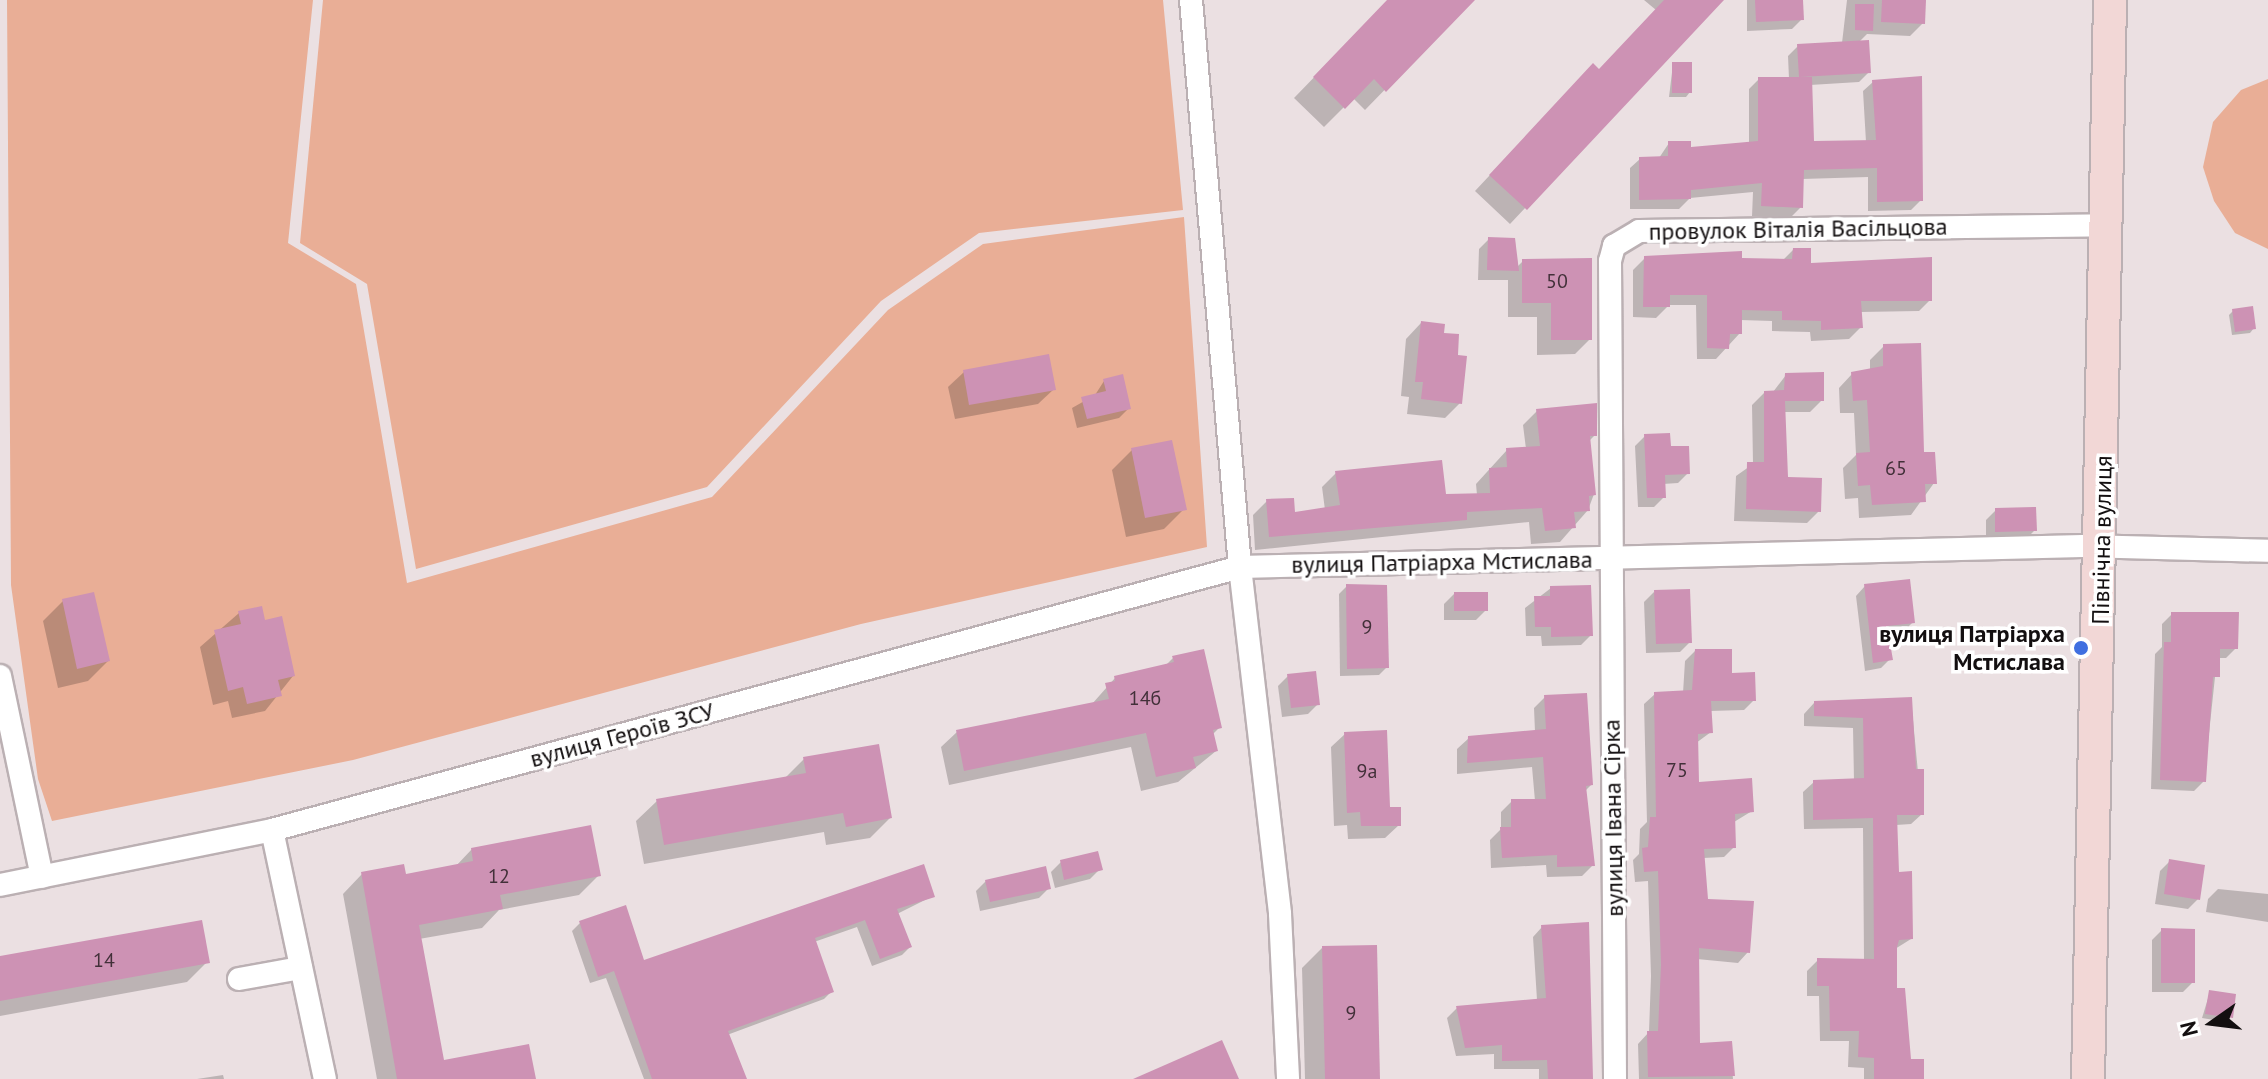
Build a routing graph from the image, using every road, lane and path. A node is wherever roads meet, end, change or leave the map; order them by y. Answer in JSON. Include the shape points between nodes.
{"nodes":[{"id":1,"x":1191,"y":0,"type":"edge"},
{"id":2,"x":2110,"y":0,"type":"edge"},
{"id":3,"x":2109,"y":225,"type":"junction"},
{"id":4,"x":2103,"y":546,"type":"junction"},
{"id":5,"x":2268,"y":551,"type":"edge"},
{"id":6,"x":1611,"y":558,"type":"junction"},
{"id":7,"x":1240,"y":567,"type":"junction"},
{"id":8,"x":0,"y":676,"type":"edge"},
{"id":9,"x":272,"y":830,"type":"junction"},
{"id":10,"x":42,"y":877,"type":"junction"},
{"id":11,"x":0,"y":885,"type":"edge"},
{"id":12,"x":301,"y":968,"type":"junction"},
{"id":13,"x":239,"y":979,"type":"dead end"},
{"id":14,"x":325,"y":1079,"type":"edge"},
{"id":15,"x":1288,"y":1079,"type":"edge"},
{"id":16,"x":1615,"y":1079,"type":"edge"},
{"id":17,"x":2088,"y":1079,"type":"edge"}],
"edges":[{"from":1,"to":7,"type":"street"},
{"from":2,"to":3,"type":"street","name":"Північна вулиця"},
{"from":3,"to":4,"type":"street","name":"Північна вулиця"},
{"from":3,"to":6,"type":"street","name":"провулок Віталія Васільцова","via":[[1625,235],[1610,261]]},
{"from":4,"to":5,"type":"street","name":"вулиця Патріарха Мстислава"},
{"from":4,"to":6,"type":"street","name":"вулиця Патріарха Мстислава"},
{"from":4,"to":17,"type":"street","name":"Північна вулиця"},
{"from":6,"to":7,"type":"street","name":"вулиця Патріарха Мстислава"},
{"from":6,"to":16,"type":"street","name":"вулиця Івана Сірка"},
{"from":7,"to":9,"type":"street","name":"вулиця Героїв ЗСУ"},
{"from":7,"to":15,"type":"street","via":[[1280,914]]},
{"from":8,"to":10,"type":"street"},
{"from":9,"to":10,"type":"street","name":"вулиця Героїв ЗСУ"},
{"from":9,"to":12,"type":"street"},
{"from":10,"to":11,"type":"street","name":"вулиця Героїв ЗСУ"},
{"from":12,"to":13,"type":"street"},
{"from":12,"to":14,"type":"street"}]}
